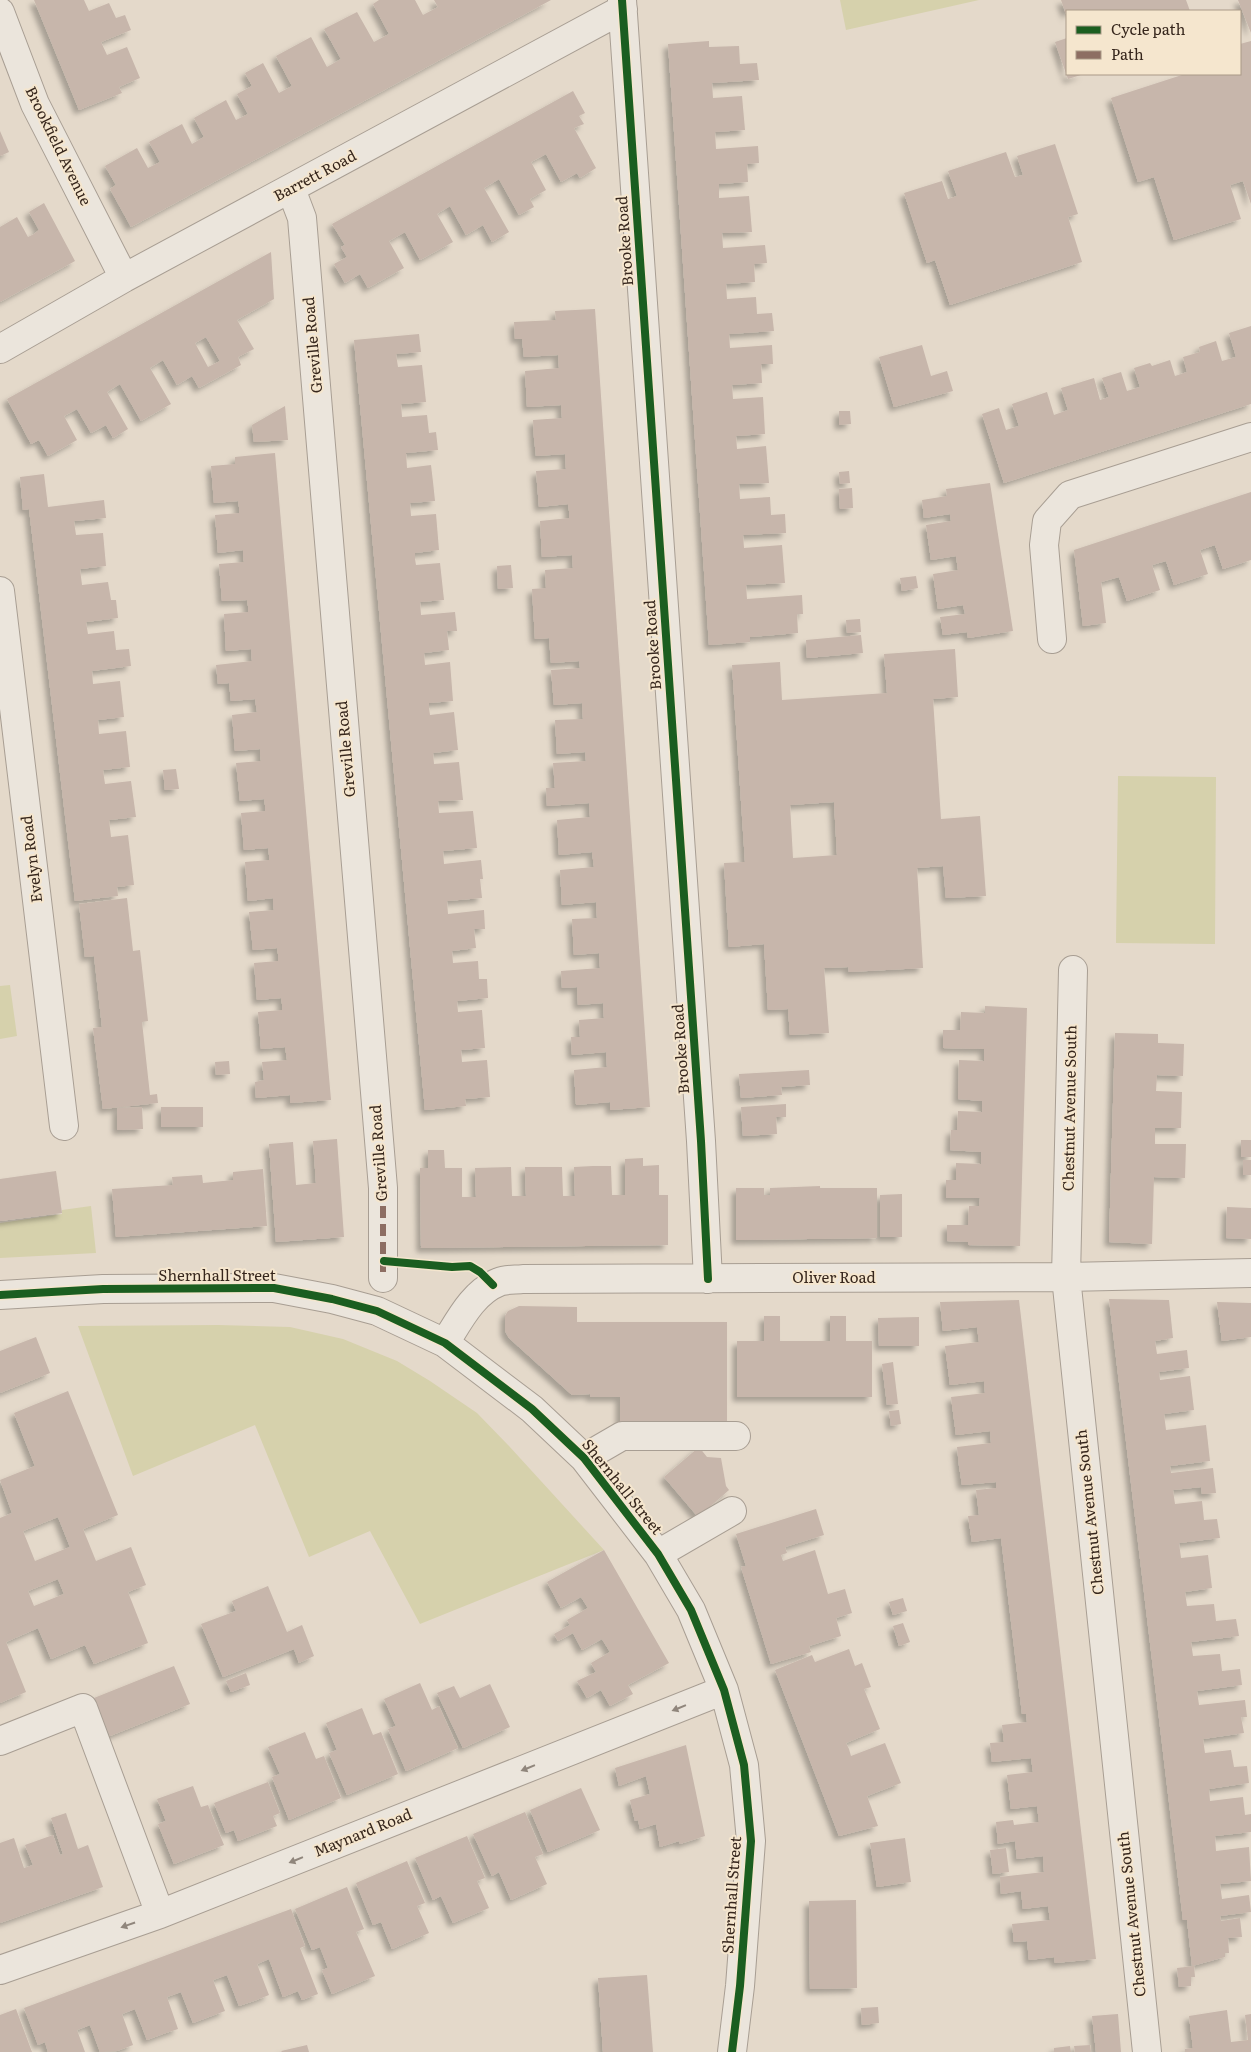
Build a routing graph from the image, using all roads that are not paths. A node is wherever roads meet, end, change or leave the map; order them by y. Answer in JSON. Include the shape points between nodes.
{"nodes":[{"id":1,"x":622,"y":5,"type":"edge"},
{"id":2,"x":0,"y":12,"type":"edge"},
{"id":3,"x":291,"y":189,"type":"junction"},
{"id":4,"x":124,"y":278,"type":"junction"},
{"id":5,"x":0,"y":350,"type":"edge"},
{"id":6,"x":1251,"y":437,"type":"edge"},
{"id":7,"x":0,"y":591,"type":"edge"},
{"id":8,"x":1052,"y":639,"type":"dead end"},
{"id":9,"x":9,"y":740,"type":"edge"},
{"id":10,"x":1073,"y":970,"type":"dead end"},
{"id":11,"x":64,"y":1126,"type":"dead end"},
{"id":12,"x":1251,"y":1273,"type":"edge"},
{"id":13,"x":1066,"y":1277,"type":"junction"},
{"id":14,"x":383,"y":1278,"type":"dead end"},
{"id":15,"x":708,"y":1279,"type":"junction"},
{"id":16,"x":0,"y":1295,"type":"edge"},
{"id":17,"x":445,"y":1343,"type":"junction"},
{"id":18,"x":736,"y":1436,"type":"dead end"},
{"id":19,"x":584,"y":1458,"type":"junction"},
{"id":20,"x":732,"y":1511,"type":"dead end"},
{"id":21,"x":658,"y":1554,"type":"junction"},
{"id":22,"x":724,"y":1690,"type":"junction"},
{"id":23,"x":0,"y":1741,"type":"edge"},
{"id":24,"x":160,"y":1914,"type":"junction"},
{"id":25,"x":0,"y":1970,"type":"edge"},
{"id":26,"x":732,"y":2052,"type":"edge"},
{"id":27,"x":1147,"y":2052,"type":"edge"}],
"edges":[{"from":1,"to":3,"type":"street","name":"Barrett Road"},
{"from":1,"to":15,"type":"street","name":"Brooke Road"},
{"from":2,"to":4,"type":"street","name":"Brookfield Avenue","via":[[35,104]]},
{"from":3,"to":4,"type":"street","name":"Barrett Road"},
{"from":3,"to":14,"type":"street","name":"Greville Road","via":[[302,218],[383,1188]]},
{"from":4,"to":5,"type":"street","name":"Barrett Road"},
{"from":6,"to":8,"type":"street","via":[[1070,495],[1047,520],[1044,545]]},
{"from":7,"to":9,"type":"street","name":"Evelyn Road"},
{"from":9,"to":11,"type":"street","name":"Evelyn Road"},
{"from":10,"to":13,"type":"street","name":"Chestnut Avenue South"},
{"from":12,"to":13,"type":"street","name":"Oliver Road"},
{"from":13,"to":15,"type":"street","name":"Oliver Road"},
{"from":13,"to":27,"type":"street","name":"Chestnut Avenue South"},
{"from":15,"to":17,"type":"street","name":"Oliver Road","via":[[500,1281],[484,1291],[465,1311]]},
{"from":16,"to":17,"type":"street","name":"Shernhall Street","via":[[274,1288],[377,1311]]},
{"from":17,"to":19,"type":"street","name":"Shernhall Street","via":[[532,1409]]},
{"from":18,"to":19,"type":"street","via":[[622,1436]]},
{"from":19,"to":21,"type":"street","name":"Shernhall Street"},
{"from":20,"to":21,"type":"street"},
{"from":21,"to":22,"type":"street","name":"Shernhall Street","via":[[691,1610]]},
{"from":22,"to":24,"type":"street","name":"Maynard Road","one_way":true},
{"from":22,"to":26,"type":"street","name":"Shernhall Street","via":[[744,1765],[751,1841]]},
{"from":23,"to":24,"type":"street","via":[[83,1708]]},
{"from":24,"to":25,"type":"street","name":"Maynard Road","one_way":true}]}
